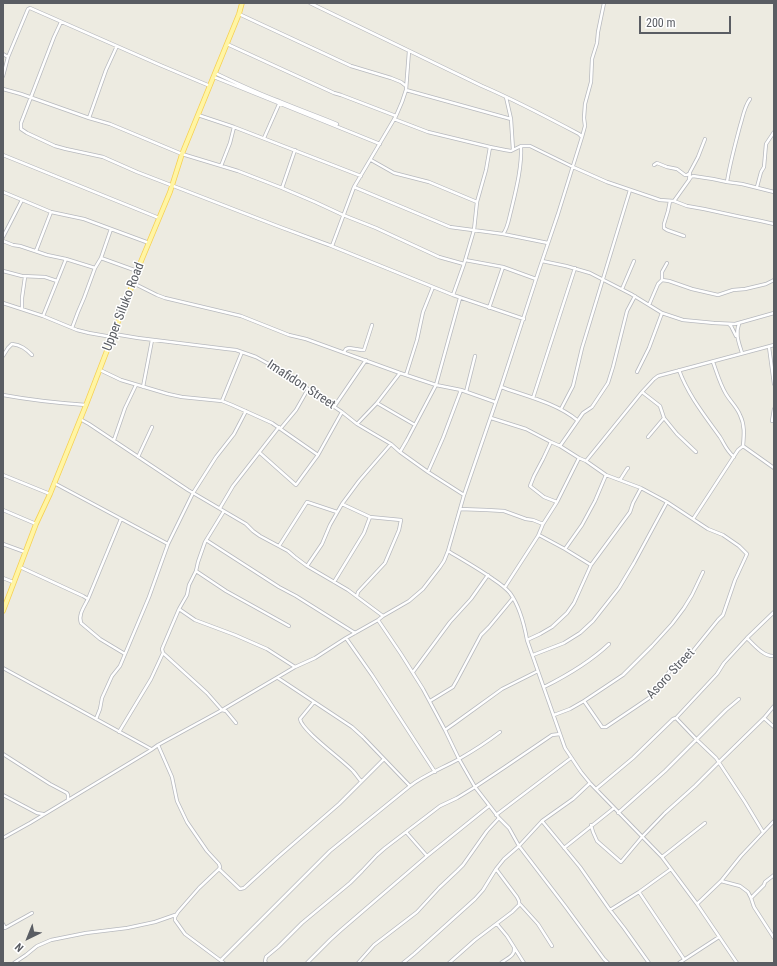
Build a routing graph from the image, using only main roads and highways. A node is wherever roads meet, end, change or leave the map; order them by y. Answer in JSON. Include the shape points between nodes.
{"nodes":[{"id":1,"x":242,"y":3,"type":"edge"},
{"id":2,"x":3,"y":611,"type":"edge"}],
"edges":[{"from":1,"to":2,"type":"main road","name":"Upper Siluko Road","via":[[100,370]]}]}
